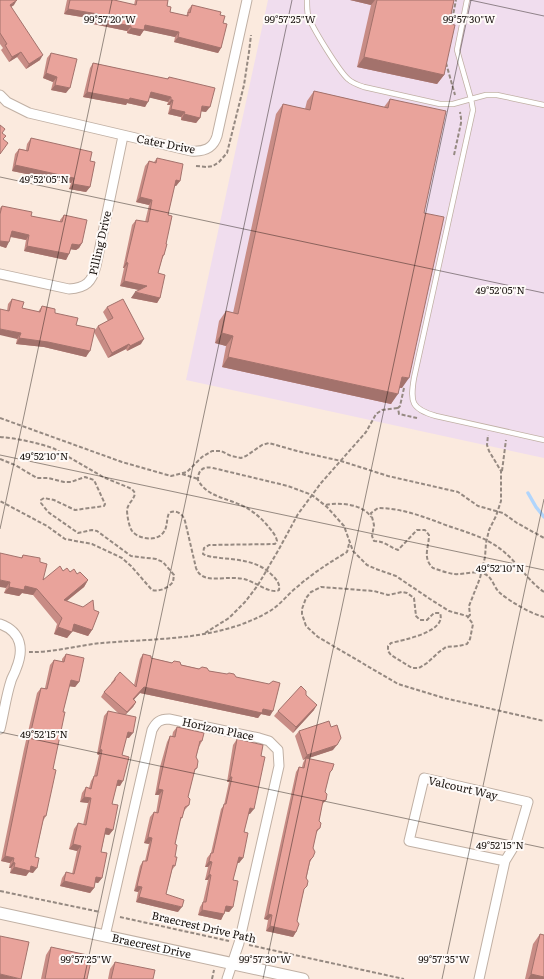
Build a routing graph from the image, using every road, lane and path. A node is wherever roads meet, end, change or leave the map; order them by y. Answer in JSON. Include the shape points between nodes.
{"nodes":[{"id":1,"x":247,"y":0,"type":"edge"},
{"id":2,"x":307,"y":0,"type":"edge"},
{"id":3,"x":467,"y":0,"type":"edge"},
{"id":4,"x":0,"y":95,"type":"edge"},
{"id":5,"x":471,"y":99,"type":"junction"},
{"id":6,"x":544,"y":105,"type":"edge"},
{"id":7,"x":123,"y":136,"type":"junction"},
{"id":8,"x":0,"y":274,"type":"edge"},
{"id":9,"x":398,"y":408,"type":"dead end"},
{"id":10,"x":0,"y":418,"type":"edge"},
{"id":11,"x":488,"y":433,"type":"dead end"},
{"id":12,"x":0,"y":437,"type":"edge"},
{"id":13,"x":506,"y":437,"type":"dead end"},
{"id":14,"x":544,"y":440,"type":"edge"},
{"id":15,"x":0,"y":459,"type":"edge"},
{"id":16,"x":331,"y":459,"type":"junction"},
{"id":17,"x":341,"y":461,"type":"junction"},
{"id":18,"x":335,"y":468,"type":"junction"},
{"id":19,"x":182,"y":474,"type":"junction"},
{"id":20,"x":502,"y":475,"type":"junction"},
{"id":21,"x":198,"y":479,"type":"junction"},
{"id":22,"x":312,"y":495,"type":"junction"},
{"id":23,"x":0,"y":501,"type":"edge"},
{"id":24,"x":325,"y":505,"type":"junction"},
{"id":25,"x":365,"y":510,"type":"junction"},
{"id":26,"x":374,"y":510,"type":"junction"},
{"id":27,"x":498,"y":511,"type":"junction"},
{"id":28,"x":372,"y":518,"type":"junction"},
{"id":29,"x":544,"y":538,"type":"edge"},
{"id":30,"x":486,"y":540,"type":"junction"},
{"id":31,"x":350,"y":543,"type":"junction"},
{"id":32,"x":267,"y":570,"type":"junction"},
{"id":33,"x":480,"y":573,"type":"junction"},
{"id":34,"x":258,"y":585,"type":"junction"},
{"id":35,"x":544,"y":592,"type":"edge"},
{"id":36,"x":468,"y":617,"type":"junction"},
{"id":37,"x":544,"y":617,"type":"edge"},
{"id":38,"x":0,"y":624,"type":"edge"},
{"id":39,"x":202,"y":635,"type":"junction"},
{"id":40,"x":34,"y":652,"type":"dead end"},
{"id":41,"x":544,"y":721,"type":"edge"},
{"id":42,"x":0,"y":729,"type":"edge"},
{"id":43,"x":505,"y":861,"type":"junction"},
{"id":44,"x":0,"y":891,"type":"edge"},
{"id":45,"x":0,"y":913,"type":"edge"},
{"id":46,"x":110,"y":914,"type":"junction"},
{"id":47,"x":105,"y":936,"type":"junction"},
{"id":48,"x":239,"y":943,"type":"junction"},
{"id":49,"x":233,"y":964,"type":"junction"},
{"id":50,"x":214,"y":968,"type":"dead end"},
{"id":51,"x":212,"y":979,"type":"edge"},
{"id":52,"x":227,"y":979,"type":"edge"},
{"id":53,"x":303,"y":979,"type":"edge"},
{"id":54,"x":404,"y":979,"type":"edge"},
{"id":55,"x":479,"y":979,"type":"edge"}],
"edges":[{"from":1,"to":7,"type":"street","name":"Cater Drive","via":[[217,136],[212,146],[206,150],[191,151]]},
{"from":2,"to":5,"type":"lane","via":[[310,21],[340,69],[354,84],[440,104],[453,104]]},
{"from":3,"to":5,"type":"lane","via":[[457,50]]},
{"from":4,"to":7,"type":"street","name":"Cater Drive","via":[[7,102],[29,113]]},
{"from":5,"to":6,"type":"lane","via":[[486,95]]},
{"from":5,"to":14,"type":"lane","via":[[473,110],[414,378],[412,398],[416,406],[427,414]]},
{"from":7,"to":8,"type":"street","name":"Pilling Drive","via":[[91,281],[77,289],[69,290]]},
{"from":9,"to":17,"type":"path","via":[[382,410],[376,414],[366,432]]},
{"from":10,"to":19,"type":"path","via":[[122,462],[166,475]]},
{"from":11,"to":20,"type":"path","via":[[489,451]]},
{"from":12,"to":34,"type":"path","via":[[51,448],[103,477],[132,489],[135,493],[127,509],[128,518],[131,531],[141,537],[150,539],[161,536],[166,529],[169,513],[178,512],[184,517],[199,574],[213,579],[247,580]]},
{"from":13,"to":20,"type":"path"},
{"from":15,"to":23,"type":"path","via":[[36,478],[68,482],[85,477],[92,478],[96,482],[104,506],[75,510],[44,498],[42,506],[78,533],[97,530],[128,555],[163,562],[174,575],[173,582],[167,588],[154,591],[122,558],[92,544],[65,539],[47,526]]},
{"from":16,"to":17,"type":"path"},
{"from":16,"to":18,"type":"path","via":[[336,464]]},
{"from":16,"to":19,"type":"path","via":[[268,443],[241,458],[221,450],[212,451]]},
{"from":17,"to":18,"type":"path"},
{"from":17,"to":27,"type":"path","via":[[388,476],[453,490],[478,506]]},
{"from":18,"to":22,"type":"path"},
{"from":19,"to":21,"type":"path"},
{"from":20,"to":27,"type":"path"},
{"from":21,"to":22,"type":"path","via":[[201,470],[207,467],[288,486]]},
{"from":21,"to":32,"type":"path","via":[[202,487],[218,498],[242,505],[257,514],[277,541],[275,544],[209,545],[204,548],[203,554],[256,564]]},
{"from":22,"to":24,"type":"path"},
{"from":22,"to":32,"type":"path","via":[[296,517]]},
{"from":24,"to":25,"type":"path","via":[[338,503]]},
{"from":24,"to":31,"type":"path","via":[[344,526]]},
{"from":25,"to":26,"type":"path"},
{"from":25,"to":28,"type":"path"},
{"from":26,"to":28,"type":"path"},
{"from":26,"to":30,"type":"path","via":[[382,508],[411,513],[467,531]]},
{"from":27,"to":29,"type":"path"},
{"from":27,"to":30,"type":"path"},
{"from":28,"to":33,"type":"path","via":[[374,541],[382,541],[398,550],[417,530],[425,530],[429,535],[426,549],[428,562],[433,568],[454,574]]},
{"from":30,"to":33,"type":"path","via":[[486,554]]},
{"from":30,"to":35,"type":"path","via":[[511,558]]},
{"from":31,"to":36,"type":"path","via":[[355,555],[367,565],[396,576],[449,611]]},
{"from":31,"to":39,"type":"path","via":[[346,552],[311,575],[271,611],[240,625]]},
{"from":32,"to":34,"type":"path"},
{"from":32,"to":34,"type":"path","via":[[279,583],[279,590],[274,591]]},
{"from":33,"to":36,"type":"path"},
{"from":33,"to":37,"type":"path","via":[[492,579],[500,593]]},
{"from":34,"to":39,"type":"path","via":[[229,618]]},
{"from":36,"to":41,"type":"path","via":[[472,622],[472,628],[466,644],[446,647],[425,665],[416,668],[408,666],[392,655],[388,651],[388,646],[424,635],[438,623],[441,615],[436,612],[428,620],[418,619],[414,598],[407,593],[388,595],[374,590],[321,587],[306,598],[302,609],[303,621],[318,638],[398,684],[444,698]]},
{"from":38,"to":42,"type":"street","via":[[12,630],[19,639],[21,648]]},
{"from":39,"to":40,"type":"path","via":[[101,643]]},
{"from":43,"to":43,"type":"street","name":"Valcourt Way","via":[[409,841],[424,778],[528,802],[516,843]]},
{"from":43,"to":55,"type":"street","name":"Valcourt Way"},
{"from":44,"to":46,"type":"path","name":"Braecrest Drive Path"},
{"from":45,"to":47,"type":"street","name":"Braecrest Drive"},
{"from":46,"to":47,"type":"street","name":"Horizon Place"},
{"from":46,"to":48,"type":"path","name":"Braecrest Drive Path"},
{"from":46,"to":48,"type":"street","name":"Horizon Place","via":[[155,724],[163,719],[169,719],[259,738],[269,741],[278,750],[279,766]]},
{"from":47,"to":49,"type":"street","name":"Braecrest Drive"},
{"from":48,"to":49,"type":"street","name":"Horizon Place"},
{"from":48,"to":54,"type":"path","name":"Braecrest Drive Path"},
{"from":49,"to":52,"type":"street","name":"Horizon Place"},
{"from":49,"to":53,"type":"street","name":"Braecrest Drive"},
{"from":50,"to":51,"type":"path"}]}
